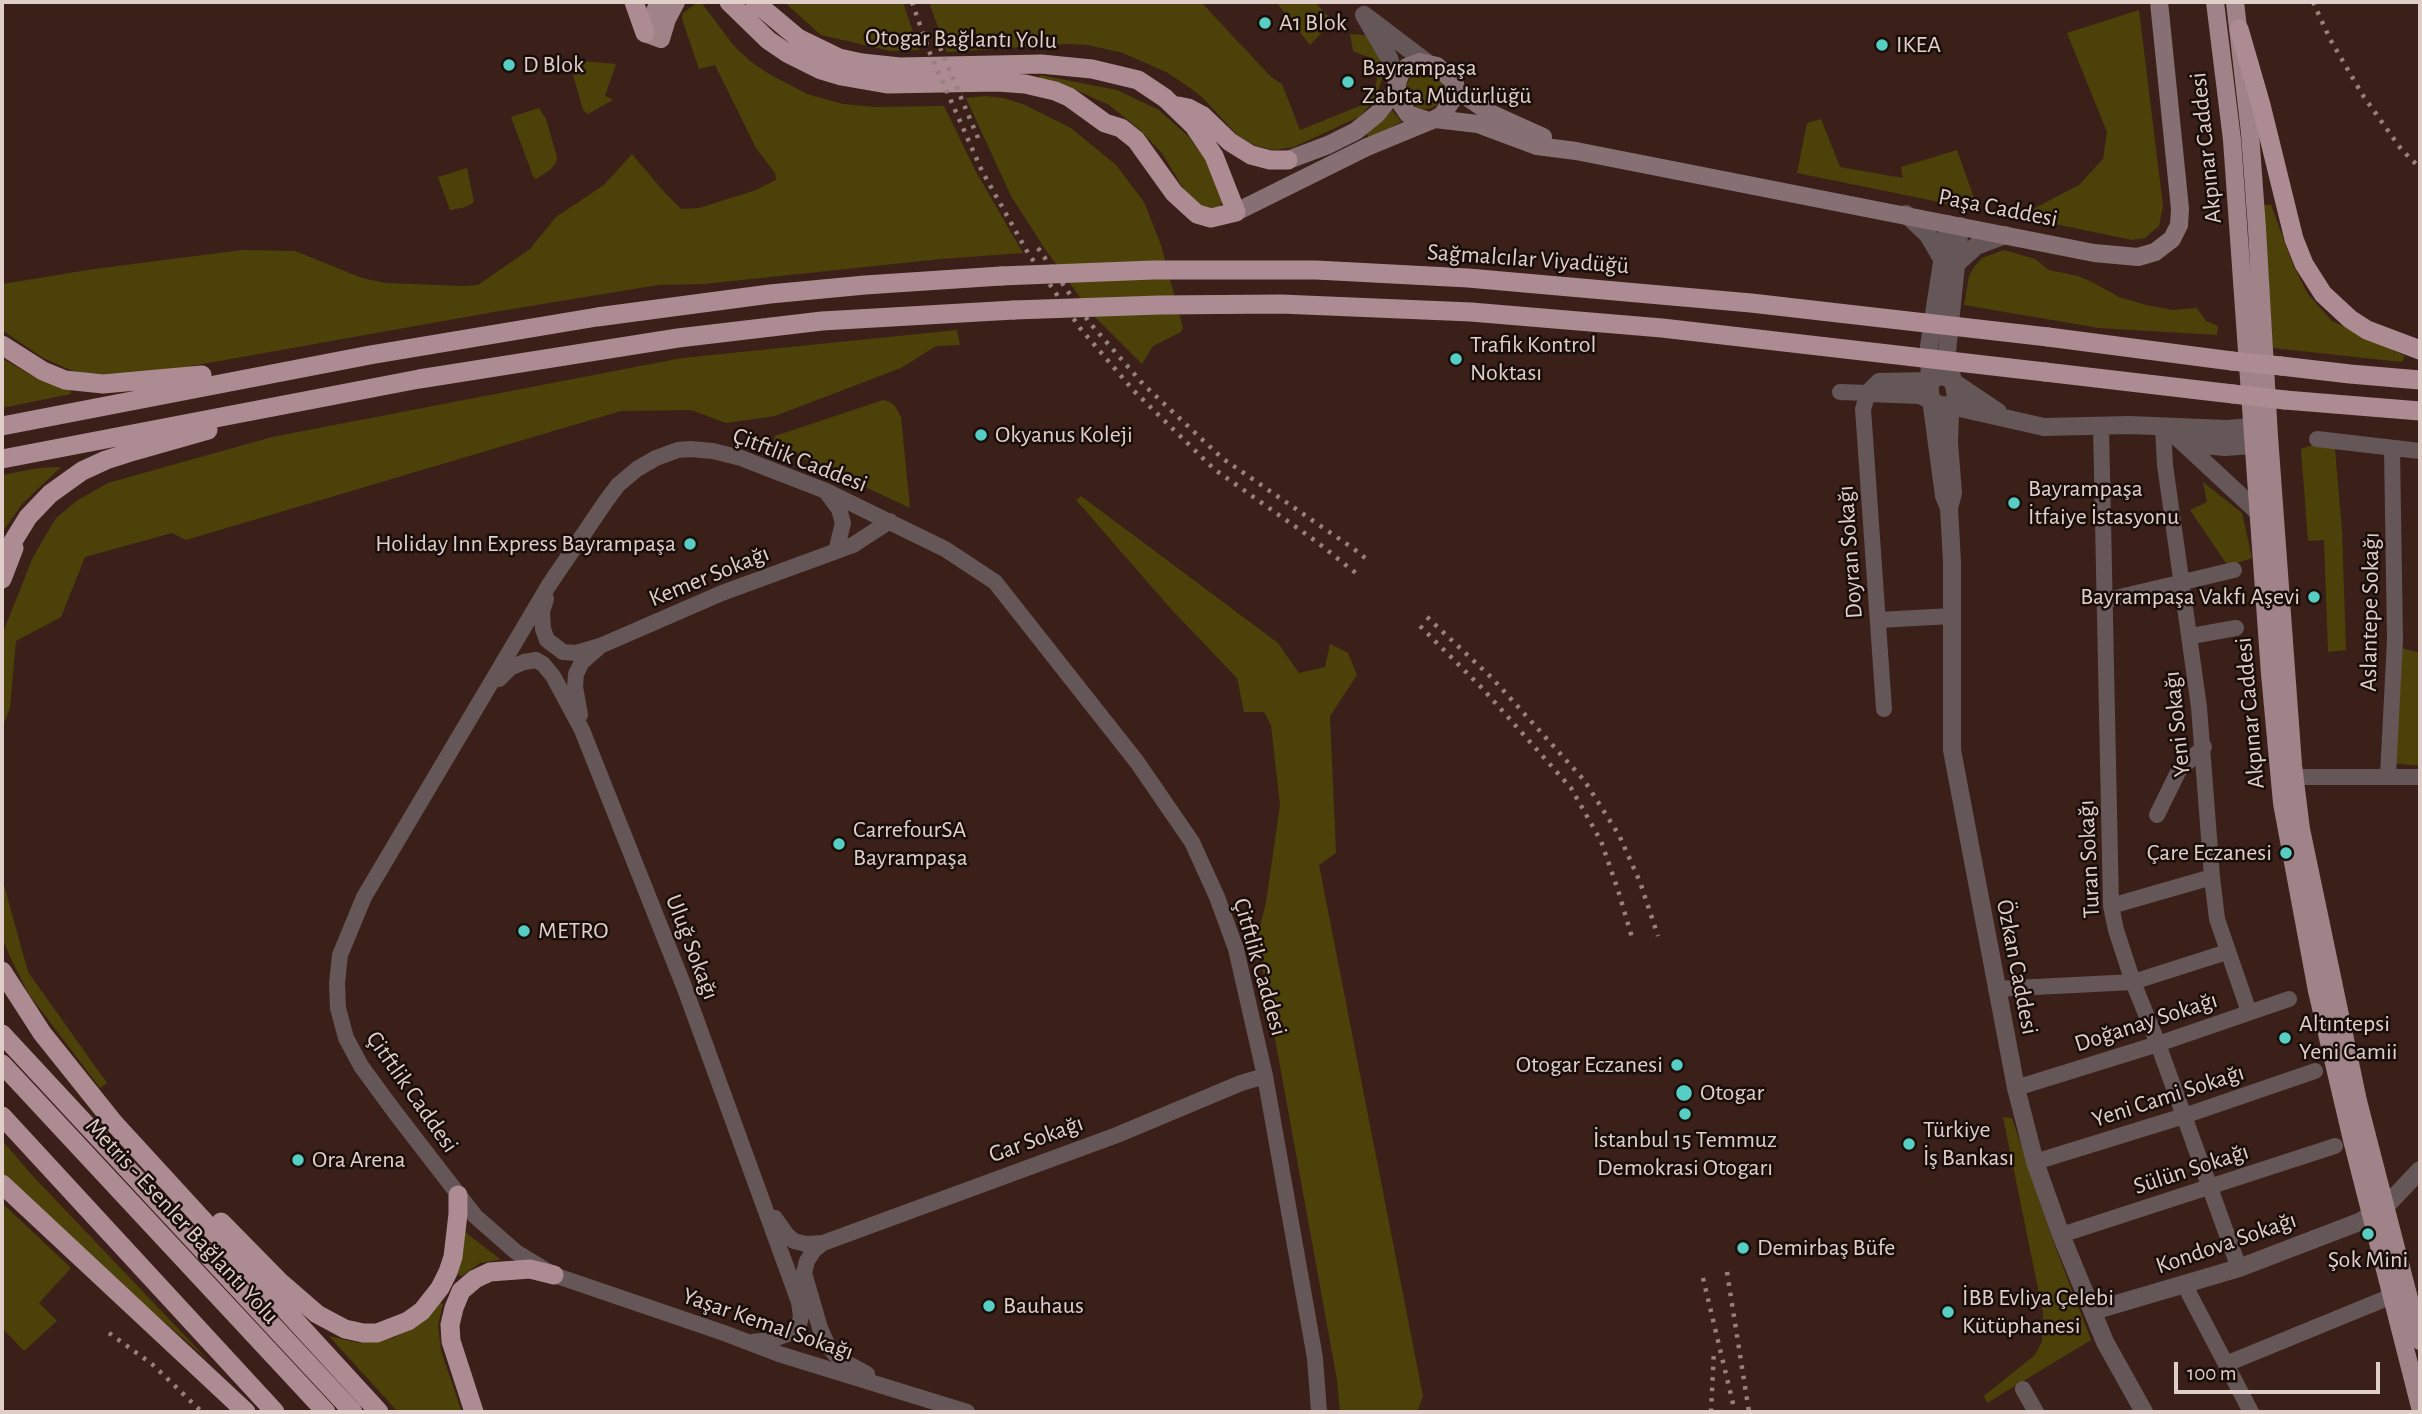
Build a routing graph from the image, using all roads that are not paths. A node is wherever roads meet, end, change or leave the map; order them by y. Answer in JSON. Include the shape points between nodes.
{"nodes":[{"id":1,"x":634,"y":2,"type":"edge"},
{"id":2,"x":659,"y":2,"type":"edge"},
{"id":3,"x":676,"y":2,"type":"edge"},
{"id":4,"x":729,"y":2,"type":"edge"},
{"id":5,"x":755,"y":2,"type":"edge"},
{"id":6,"x":2159,"y":2,"type":"edge"},
{"id":7,"x":2215,"y":2,"type":"edge"},
{"id":8,"x":2237,"y":2,"type":"edge"},
{"id":9,"x":1358,"y":8,"type":"edge"},
{"id":10,"x":2239,"y":29,"type":"junction"},
{"id":11,"x":645,"y":33,"type":"junction"},
{"id":12,"x":1426,"y":62,"type":"junction"},
{"id":13,"x":1397,"y":87,"type":"junction"},
{"id":14,"x":1454,"y":88,"type":"junction"},
{"id":15,"x":1174,"y":105,"type":"junction"},
{"id":16,"x":1432,"y":120,"type":"junction"},
{"id":17,"x":1576,"y":151,"type":"junction"},
{"id":18,"x":1288,"y":160,"type":"joint"},
{"id":19,"x":1236,"y":212,"type":"junction"},
{"id":20,"x":1906,"y":214,"type":"junction"},
{"id":21,"x":1954,"y":225,"type":"junction"},
{"id":22,"x":2005,"y":235,"type":"junction"},
{"id":23,"x":1948,"y":262,"type":"junction"},
{"id":24,"x":2,"y":345,"type":"edge"},
{"id":25,"x":2420,"y":350,"type":"edge"},
{"id":26,"x":270,"y":374,"type":"junction"},
{"id":27,"x":2420,"y":380,"type":"edge"},
{"id":28,"x":1954,"y":383,"type":"junction"},
{"id":29,"x":1930,"y":390,"type":"junction"},
{"id":30,"x":344,"y":392,"type":"junction"},
{"id":31,"x":1840,"y":392,"type":"dead end"},
{"id":32,"x":1868,"y":393,"type":"junction"},
{"id":33,"x":1951,"y":406,"type":"junction"},
{"id":34,"x":2420,"y":411,"type":"edge"},
{"id":35,"x":2010,"y":420,"type":"junction"},
{"id":36,"x":2101,"y":425,"type":"junction"},
{"id":37,"x":2,"y":426,"type":"edge"},
{"id":38,"x":2251,"y":427,"type":"junction"},
{"id":39,"x":2169,"y":431,"type":"junction"},
{"id":40,"x":2317,"y":439,"type":"dead end"},
{"id":41,"x":2261,"y":440,"type":"junction"},
{"id":42,"x":2392,"y":449,"type":"junction"},
{"id":43,"x":2420,"y":451,"type":"edge"},
{"id":44,"x":2,"y":459,"type":"edge"},
{"id":45,"x":826,"y":491,"type":"junction"},
{"id":46,"x":1949,"y":508,"type":"junction"},
{"id":47,"x":2258,"y":512,"type":"junction"},
{"id":48,"x":891,"y":521,"type":"junction"},
{"id":49,"x":17,"y":533,"type":"junction"},
{"id":50,"x":836,"y":551,"type":"junction"},
{"id":51,"x":2,"y":559,"type":"edge"},
{"id":52,"x":2234,"y":570,"type":"dead end"},
{"id":53,"x":2,"y":579,"type":"edge"},
{"id":54,"x":2183,"y":582,"type":"junction"},
{"id":55,"x":549,"y":585,"type":"junction"},
{"id":56,"x":2104,"y":601,"type":"junction"},
{"id":57,"x":1952,"y":616,"type":"junction"},
{"id":58,"x":1878,"y":620,"type":"junction"},
{"id":59,"x":2236,"y":628,"type":"dead end"},
{"id":60,"x":2191,"y":636,"type":"junction"},
{"id":61,"x":600,"y":646,"type":"junction"},
{"id":62,"x":484,"y":695,"type":"junction"},
{"id":63,"x":1884,"y":709,"type":"dead end"},
{"id":64,"x":582,"y":730,"type":"junction"},
{"id":65,"x":2204,"y":747,"type":"junction"},
{"id":66,"x":2388,"y":776,"type":"junction"},
{"id":67,"x":2294,"y":777,"type":"junction"},
{"id":68,"x":2420,"y":777,"type":"edge"},
{"id":69,"x":2157,"y":815,"type":"dead end"},
{"id":70,"x":2212,"y":877,"type":"junction"},
{"id":71,"x":2111,"y":906,"type":"junction"},
{"id":72,"x":2227,"y":952,"type":"junction"},
{"id":73,"x":2,"y":971,"type":"edge"},
{"id":74,"x":2133,"y":982,"type":"junction"},
{"id":75,"x":1996,"y":989,"type":"junction"},
{"id":76,"x":2289,"y":999,"type":"dead end"},
{"id":77,"x":2249,"y":1012,"type":"junction"},
{"id":78,"x":2,"y":1034,"type":"edge"},
{"id":79,"x":2158,"y":1044,"type":"junction"},
{"id":80,"x":2,"y":1064,"type":"edge"},
{"id":81,"x":2315,"y":1070,"type":"dead end"},
{"id":82,"x":1265,"y":1076,"type":"junction"},
{"id":83,"x":2016,"y":1088,"type":"junction"},
{"id":84,"x":2,"y":1116,"type":"edge"},
{"id":85,"x":2185,"y":1116,"type":"junction"},
{"id":86,"x":114,"y":1123,"type":"junction"},
{"id":87,"x":2335,"y":1146,"type":"dead end"},
{"id":88,"x":2035,"y":1162,"type":"junction"},
{"id":89,"x":2420,"y":1170,"type":"edge"},
{"id":90,"x":755,"y":1182,"type":"junction"},
{"id":91,"x":2,"y":1185,"type":"edge"},
{"id":92,"x":2209,"y":1187,"type":"junction"},
{"id":93,"x":458,"y":1195,"type":"junction"},
{"id":94,"x":2379,"y":1211,"type":"junction"},
{"id":95,"x":2061,"y":1235,"type":"junction"},
{"id":96,"x":822,"y":1244,"type":"junction"},
{"id":97,"x":2239,"y":1268,"type":"junction"},
{"id":98,"x":554,"y":1275,"type":"junction"},
{"id":99,"x":2184,"y":1284,"type":"junction"},
{"id":100,"x":2392,"y":1296,"type":"junction"},
{"id":101,"x":2093,"y":1311,"type":"junction"},
{"id":102,"x":2420,"y":1341,"type":"edge"},
{"id":103,"x":750,"y":1342,"type":"junction"},
{"id":104,"x":2226,"y":1364,"type":"junction"},
{"id":105,"x":2023,"y":1389,"type":"dead end"},
{"id":106,"x":891,"y":1390,"type":"junction"},
{"id":107,"x":2420,"y":1407,"type":"edge"},
{"id":108,"x":246,"y":1412,"type":"edge"},
{"id":109,"x":275,"y":1412,"type":"edge"},
{"id":110,"x":326,"y":1412,"type":"edge"},
{"id":111,"x":352,"y":1412,"type":"edge"},
{"id":112,"x":379,"y":1412,"type":"edge"},
{"id":113,"x":474,"y":1412,"type":"edge"},
{"id":114,"x":967,"y":1412,"type":"edge"},
{"id":115,"x":1318,"y":1412,"type":"edge"},
{"id":116,"x":2036,"y":1412,"type":"edge"},
{"id":117,"x":2144,"y":1412,"type":"edge"},
{"id":118,"x":2251,"y":1412,"type":"edge"}],
"edges":[{"from":1,"to":11,"type":"highway"},
{"from":2,"to":11,"type":"main road"},
{"from":3,"to":11,"type":"main road","via":[[661,39]]},
{"from":4,"to":19,"type":"highway","name":"Otogar Bağlantı Yolu","via":[[787,53],[841,75],[887,84],[997,82],[1044,87],[1069,97],[1136,140],[1174,193],[1197,214],[1210,218]]},
{"from":5,"to":15,"type":"highway","name":"Otogar Bağlantı Yolu","via":[[798,38],[839,58],[900,66],[1070,66],[1138,80]]},
{"from":6,"to":22,"type":"main road","name":"Paşa Caddesi","via":[[2180,200],[2179,225],[2172,239],[2155,252],[2138,257]]},
{"from":7,"to":38,"type":"main road","name":"Akpınar Caddesi","via":[[2232,140]]},
{"from":8,"to":10,"type":"main road","name":"Akpınar Caddesi"},
{"from":9,"to":12,"type":"street"},
{"from":9,"to":13,"type":"street","via":[[1389,58]]},
{"from":10,"to":25,"type":"highway","via":[[2304,264],[2323,294],[2350,319]]},
{"from":10,"to":41,"type":"main road","name":"Akpınar Caddesi","via":[[2258,229]]},
{"from":12,"to":13,"type":"main road","via":[[1407,67]]},
{"from":12,"to":14,"type":"main road","via":[[1447,74]]},
{"from":13,"to":16,"type":"main road","via":[[1397,98],[1408,114]]},
{"from":13,"to":18,"type":"main road","via":[[1377,114],[1356,131]]},
{"from":14,"to":16,"type":"main road","via":[[1449,107]]},
{"from":14,"to":17,"type":"main road","name":"Paşa Caddesi","via":[[1508,122]]},
{"from":15,"to":18,"type":"highway","via":[[1203,116],[1251,155]]},
{"from":15,"to":19,"type":"highway","via":[[1205,141]]},
{"from":16,"to":17,"type":"main road","name":"Paşa Caddesi","via":[[1478,124],[1537,146]]},
{"from":16,"to":19,"type":"main road"},
{"from":17,"to":20,"type":"main road","name":"Paşa Caddesi"},
{"from":20,"to":21,"type":"main road","name":"Paşa Caddesi"},
{"from":20,"to":23,"type":"street"},
{"from":21,"to":22,"type":"main road","name":"Paşa Caddesi"},
{"from":21,"to":23,"type":"street"},
{"from":22,"to":23,"type":"street"},
{"from":23,"to":28,"type":"street","name":"Özkan Caddesi","via":[[1947,352]]},
{"from":23,"to":29,"type":"street","name":"Özkan Caddesi","via":[[1929,346]]},
{"from":24,"to":26,"type":"highway","via":[[43,371],[65,380],[92,383]]},
{"from":26,"to":27,"type":"highway","name":"Sağmalcılar Viyadüğü","bridge":true,"via":[[510,331],[864,285],[1153,270],[1316,270],[1468,278],[1751,303]]},
{"from":26,"to":37,"type":"highway"},
{"from":28,"to":29,"type":"street","via":[[1941,376]]},
{"from":28,"to":33,"type":"street","name":"Özkan Caddesi","via":[[1956,396]]},
{"from":28,"to":35,"type":"street"},
{"from":29,"to":32,"type":"street","via":[[1879,382]]},
{"from":29,"to":33,"type":"street","via":[[1940,405]]},
{"from":29,"to":46,"type":"street","name":"Özkan Caddesi"},
{"from":30,"to":34,"type":"highway","bridge":true,"via":[[495,365],[739,331],[901,315],[1268,304],[1471,312],[1662,328],[2285,400]]},
{"from":30,"to":44,"type":"highway"},
{"from":30,"to":49,"type":"highway","via":[[106,460],[50,494]]},
{"from":31,"to":32,"type":"street"},
{"from":32,"to":58,"type":"street","name":"Doyran Sokağı","via":[[1863,409]]},
{"from":33,"to":35,"type":"street"},
{"from":33,"to":46,"type":"street","name":"Özkan Caddesi","via":[[1953,493]]},
{"from":35,"to":36,"type":"street","via":[[2044,427]]},
{"from":36,"to":39,"type":"street"},
{"from":36,"to":56,"type":"street","name":"Turan Sokağı"},
{"from":38,"to":39,"type":"street"},
{"from":38,"to":41,"type":"main road","name":"Akpınar Caddesi"},
{"from":39,"to":41,"type":"street","via":[[2204,445],[2225,447]]},
{"from":39,"to":47,"type":"street"},
{"from":39,"to":54,"type":"street","name":"Yeni Sokağı","via":[[2165,465]]},
{"from":40,"to":42,"type":"street"},
{"from":41,"to":47,"type":"main road","name":"Akpınar Caddesi"},
{"from":41,"to":67,"type":"main road","name":"Akpınar Caddesi"},
{"from":42,"to":43,"type":"street"},
{"from":42,"to":66,"type":"street","name":"Aslantepe Sokağı","via":[[2395,640]]},
{"from":45,"to":48,"type":"street","name":"Çitftlik Caddesi"},
{"from":45,"to":50,"type":"street","via":[[843,523]]},
{"from":45,"to":55,"type":"street","name":"Çitftlik Caddesi","via":[[713,451],[690,449],[656,458],[618,485]]},
{"from":46,"to":57,"type":"street","name":"Özkan Caddesi"},
{"from":47,"to":94,"type":"main road","name":"Akpınar Caddesi","via":[[2282,803],[2317,991],[2352,1140]]},
{"from":48,"to":50,"type":"street","name":"Kemer Sokağı"},
{"from":48,"to":82,"type":"street","name":"Çitftlik Caddesi","via":[[995,582],[1137,762],[1192,842],[1236,949]]},
{"from":49,"to":51,"type":"highway"},
{"from":49,"to":53,"type":"highway"},
{"from":50,"to":61,"type":"street","name":"Kemer Sokağı","via":[[722,593]]},
{"from":52,"to":54,"type":"street"},
{"from":54,"to":56,"type":"street"},
{"from":54,"to":60,"type":"street","name":"Yeni Sokağı"},
{"from":55,"to":61,"type":"street","via":[[542,612],[547,640],[563,652]]},
{"from":55,"to":62,"type":"street","name":"Çitftlik Caddesi"},
{"from":56,"to":71,"type":"street","name":"Turan Sokağı"},
{"from":57,"to":58,"type":"street"},
{"from":57,"to":75,"type":"street","name":"Özkan Caddesi","via":[[1952,750]]},
{"from":58,"to":63,"type":"street","name":"Doyran Sokağı"},
{"from":59,"to":60,"type":"street"},
{"from":60,"to":65,"type":"street","name":"Yeni Sokağı"},
{"from":61,"to":64,"type":"street","via":[[576,674]]},
{"from":62,"to":64,"type":"street","via":[[510,668],[536,660],[553,676]]},
{"from":62,"to":93,"type":"street","name":"Çitftlik Caddesi","via":[[364,897],[341,955],[337,982],[346,1038],[361,1066]]},
{"from":64,"to":90,"type":"street","name":"Uluğ Sokağı","via":[[685,989]]},
{"from":65,"to":69,"type":"street","via":[[2179,770]]},
{"from":65,"to":70,"type":"street","name":"Yeni Sokağı"},
{"from":66,"to":67,"type":"street"},
{"from":66,"to":68,"type":"street"},
{"from":67,"to":94,"type":"main road","name":"Akpınar Caddesi"},
{"from":70,"to":71,"type":"street"},
{"from":70,"to":72,"type":"street","name":"Yeni Sokağı"},
{"from":71,"to":74,"type":"street","name":"Turan Sokağı"},
{"from":72,"to":74,"type":"street"},
{"from":72,"to":77,"type":"street","name":"Yeni Sokağı"},
{"from":73,"to":86,"type":"highway","via":[[42,1033]]},
{"from":74,"to":75,"type":"street"},
{"from":74,"to":79,"type":"street","name":"Turan Sokağı"},
{"from":75,"to":83,"type":"street","name":"Özkan Caddesi"},
{"from":76,"to":77,"type":"street","name":"Doğanay Sokağı"},
{"from":77,"to":79,"type":"street","name":"Doğanay Sokağı"},
{"from":78,"to":111,"type":"highway"},
{"from":79,"to":83,"type":"street","name":"Doğanay Sokağı"},
{"from":79,"to":85,"type":"street","name":"Turan Sokağı"},
{"from":80,"to":110,"type":"highway","name":"Metris - Esenler Bağlantı Yolu"},
{"from":81,"to":85,"type":"street","name":"Yeni Cami Sokağı"},
{"from":82,"to":96,"type":"street","name":"Gar Sokağı"},
{"from":82,"to":115,"type":"street","name":"Çitftlik Caddesi","via":[[1315,1358]]},
{"from":83,"to":88,"type":"street","name":"Özkan Caddesi"},
{"from":84,"to":109,"type":"highway"},
{"from":85,"to":88,"type":"street","name":"Yeni Cami Sokağı"},
{"from":85,"to":92,"type":"street","name":"Turan Sokağı"},
{"from":86,"to":93,"type":"highway","via":[[181,1178],[296,1297],[332,1324],[363,1333],[401,1325],[432,1301],[453,1257]]},
{"from":86,"to":112,"type":"highway"},
{"from":87,"to":92,"type":"street","name":"Sülün Sokağı"},
{"from":88,"to":95,"type":"street","name":"Özkan Caddesi"},
{"from":89,"to":94,"type":"street"},
{"from":90,"to":96,"type":"street","via":[[787,1236],[806,1244]]},
{"from":90,"to":103,"type":"street","via":[[801,1316],[793,1332]]},
{"from":91,"to":108,"type":"highway"},
{"from":92,"to":95,"type":"street","name":"Sülün Sokağı"},
{"from":92,"to":97,"type":"street","name":"Turan Sokağı"},
{"from":93,"to":98,"type":"street","name":"Çitftlik Caddesi","via":[[496,1236]]},
{"from":94,"to":97,"type":"street","name":"Kondova Sokağı"},
{"from":94,"to":100,"type":"main road","name":"Akpınar Caddesi"},
{"from":94,"to":102,"type":"main road","name":"Akpınar Caddesi"},
{"from":95,"to":101,"type":"street","name":"Özkan Caddesi"},
{"from":96,"to":106,"type":"street","via":[[814,1250],[804,1273],[828,1346]]},
{"from":97,"to":99,"type":"street","name":"Kondova Sokağı"},
{"from":98,"to":103,"type":"street","name":"Yaşar Kemal Sokağı"},
{"from":98,"to":113,"type":"highway","via":[[530,1269],[490,1272],[461,1291],[450,1325]]},
{"from":99,"to":101,"type":"street","name":"Kondova Sokağı"},
{"from":99,"to":104,"type":"street"},
{"from":100,"to":104,"type":"street"},
{"from":100,"to":107,"type":"main road","name":"Akpınar Caddesi"},
{"from":101,"to":117,"type":"street","name":"Özkan Caddesi"},
{"from":103,"to":106,"type":"street","name":"Yaşar Kemal Sokağı"},
{"from":104,"to":118,"type":"street"},
{"from":105,"to":116,"type":"street"},
{"from":106,"to":114,"type":"street","name":"Yaşar Kemal Sokağı"}]}
